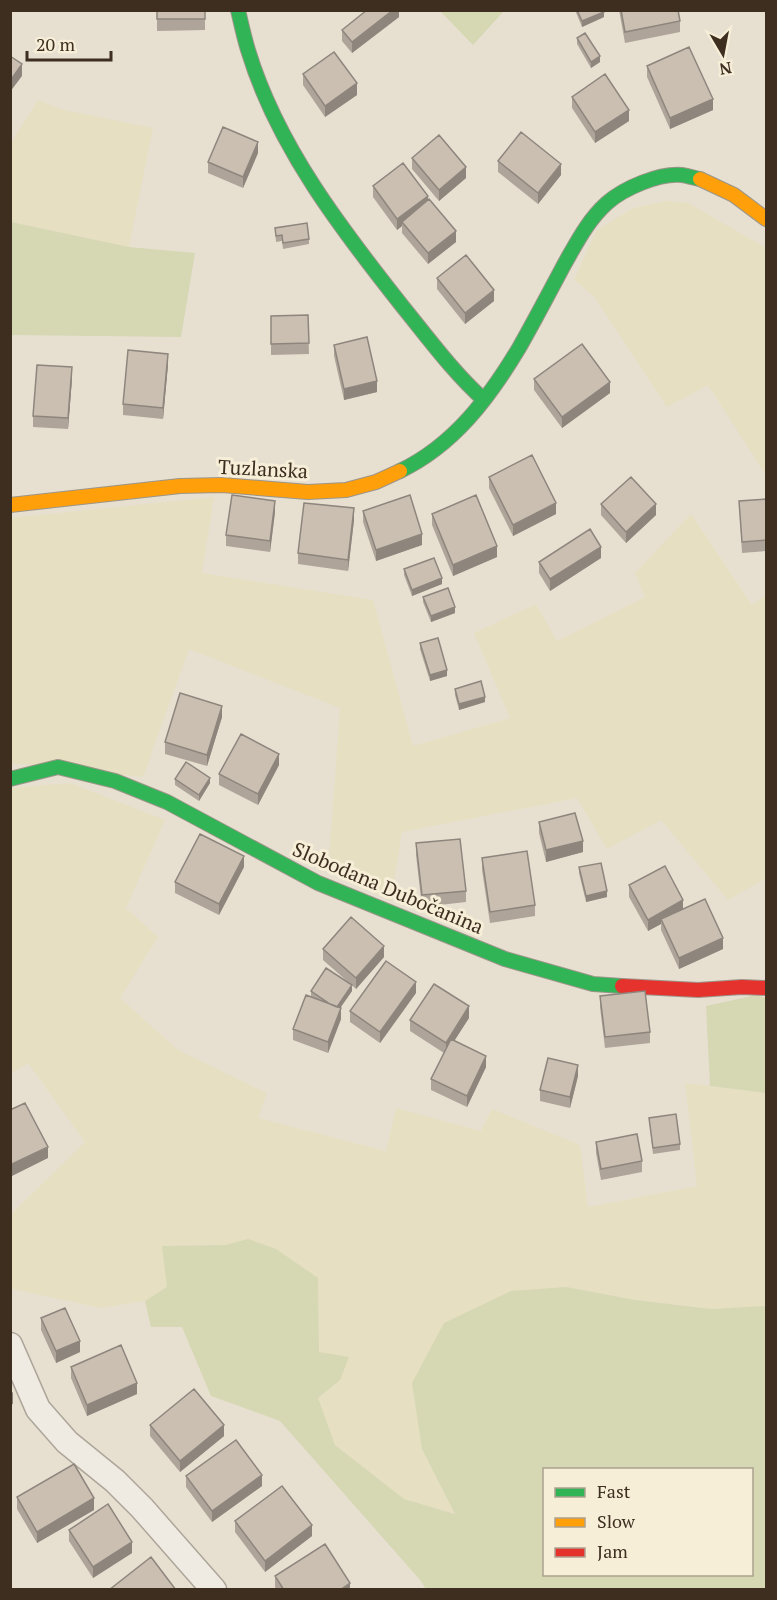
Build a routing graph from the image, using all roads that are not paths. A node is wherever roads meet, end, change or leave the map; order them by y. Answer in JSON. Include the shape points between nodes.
{"nodes":[{"id":1,"x":238,"y":10,"type":"edge"},
{"id":2,"x":766,"y":219,"type":"edge"},
{"id":3,"x":484,"y":400,"type":"junction"},
{"id":4,"x":10,"y":505,"type":"edge"},
{"id":5,"x":10,"y":779,"type":"edge"},
{"id":6,"x":766,"y":988,"type":"edge"},
{"id":7,"x":10,"y":1345,"type":"edge"},
{"id":8,"x":214,"y":1590,"type":"edge"}],
"edges":[{"from":1,"to":3,"type":"street","via":[[258,79],[321,196],[443,358]]},
{"from":2,"to":3,"type":"street","name":"Tuzlanska","via":[[734,195],[705,180],[682,175],[637,185],[608,203],[584,229],[518,349]]},
{"from":3,"to":4,"type":"street","name":"Tuzlanska","via":[[462,428],[428,456],[376,482],[346,490],[180,486]]},
{"from":5,"to":6,"type":"street","name":"Slobodana Dubočanina","via":[[58,767],[115,781],[167,802],[318,883],[505,959],[593,984],[698,990]]},
{"from":7,"to":8,"type":"street","via":[[39,1409],[67,1442],[142,1508]]}]}
